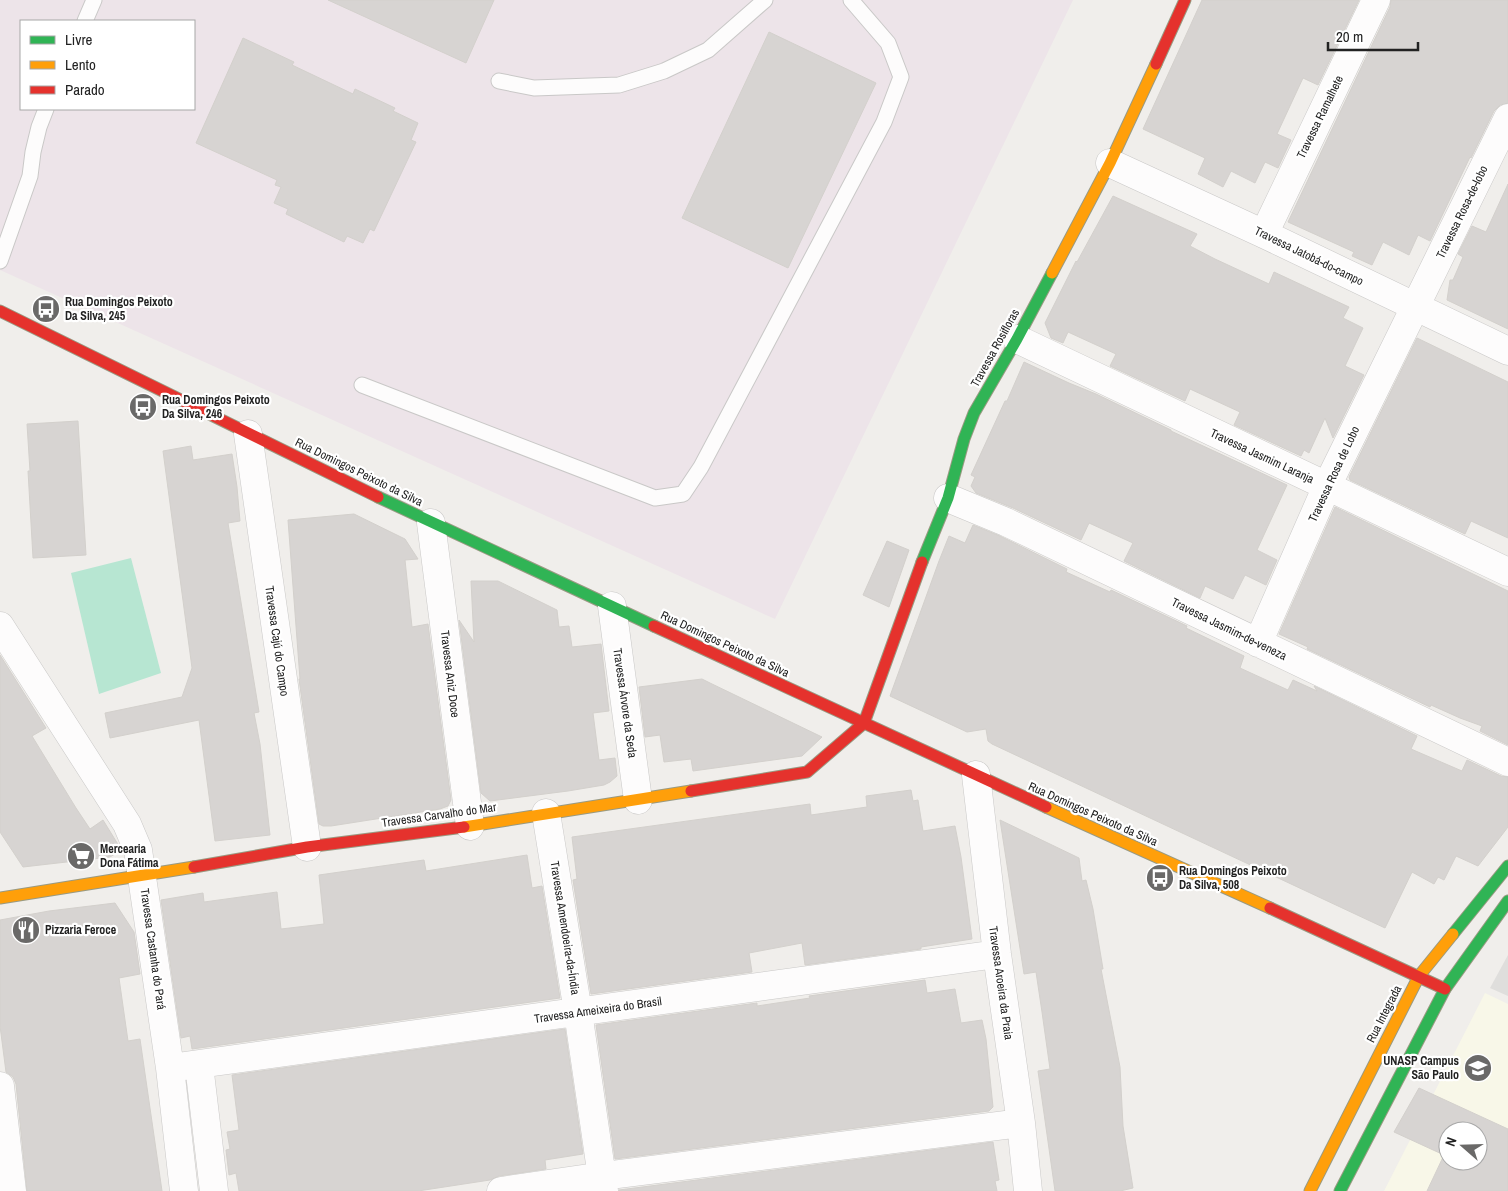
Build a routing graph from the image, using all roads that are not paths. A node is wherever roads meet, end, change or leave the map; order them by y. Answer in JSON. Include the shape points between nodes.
{"nodes":[{"id":1,"x":94,"y":0,"type":"edge"},
{"id":2,"x":765,"y":0,"type":"edge"},
{"id":3,"x":851,"y":0,"type":"edge"},
{"id":4,"x":1185,"y":0,"type":"edge"},
{"id":5,"x":1376,"y":0,"type":"edge"},
{"id":6,"x":85,"y":20,"type":"edge"},
{"id":7,"x":499,"y":81,"type":"dead end"},
{"id":8,"x":46,"y":110,"type":"edge"},
{"id":9,"x":1508,"y":118,"type":"edge"},
{"id":10,"x":1110,"y":163,"type":"junction"},
{"id":11,"x":1264,"y":234,"type":"junction"},
{"id":12,"x":0,"y":261,"type":"edge"},
{"id":13,"x":1416,"y":307,"type":"junction"},
{"id":14,"x":0,"y":311,"type":"edge"},
{"id":15,"x":1017,"y":339,"type":"junction"},
{"id":16,"x":1508,"y":351,"type":"edge"},
{"id":17,"x":362,"y":385,"type":"dead end"},
{"id":18,"x":248,"y":434,"type":"junction"},
{"id":19,"x":1327,"y":486,"type":"junction"},
{"id":20,"x":948,"y":498,"type":"junction"},
{"id":21,"x":430,"y":523,"type":"junction"},
{"id":22,"x":1508,"y":572,"type":"edge"},
{"id":23,"x":612,"y":606,"type":"junction"},
{"id":24,"x":0,"y":626,"type":"edge"},
{"id":25,"x":1258,"y":643,"type":"junction"},
{"id":26,"x":864,"y":723,"type":"junction"},
{"id":27,"x":1508,"y":762,"type":"edge"},
{"id":28,"x":976,"y":776,"type":"junction"},
{"id":29,"x":638,"y":800,"type":"junction"},
{"id":30,"x":546,"y":813,"type":"junction"},
{"id":31,"x":470,"y":826,"type":"junction"},
{"id":32,"x":307,"y":847,"type":"junction"},
{"id":33,"x":1508,"y":866,"type":"edge"},
{"id":34,"x":142,"y":876,"type":"junction"},
{"id":35,"x":0,"y":898,"type":"edge"},
{"id":36,"x":1508,"y":901,"type":"edge"},
{"id":37,"x":997,"y":954,"type":"junction"},
{"id":38,"x":1419,"y":976,"type":"junction"},
{"id":39,"x":1445,"y":990,"type":"junction"},
{"id":40,"x":578,"y":1012,"type":"junction"},
{"id":41,"x":198,"y":1065,"type":"junction"},
{"id":42,"x":170,"y":1068,"type":"junction"},
{"id":43,"x":0,"y":1086,"type":"edge"},
{"id":44,"x":1021,"y":1123,"type":"junction"},
{"id":45,"x":604,"y":1183,"type":"edge"},
{"id":46,"x":12,"y":1191,"type":"edge"},
{"id":47,"x":184,"y":1191,"type":"edge"},
{"id":48,"x":214,"y":1191,"type":"edge"},
{"id":49,"x":501,"y":1191,"type":"edge"},
{"id":50,"x":1028,"y":1191,"type":"edge"},
{"id":51,"x":1310,"y":1191,"type":"edge"},
{"id":52,"x":1340,"y":1191,"type":"edge"}],
"edges":[{"from":1,"to":6,"type":"lane"},
{"from":2,"to":7,"type":"lane","via":[[708,50],[664,71],[619,85],[534,88]]},
{"from":3,"to":17,"type":"lane","via":[[888,42],[901,77],[884,122],[701,467],[683,494],[655,498]]},
{"from":4,"to":10,"type":"street","name":"Travessa Rosifloras"},
{"from":5,"to":11,"type":"street","name":"Travessa Ramalhete"},
{"from":8,"to":12,"type":"lane","via":[[33,152],[30,176]]},
{"from":9,"to":13,"type":"street","name":"Travessa Rosa-de-lobo"},
{"from":10,"to":11,"type":"street","name":"Travessa Jatobá-do-campo"},
{"from":10,"to":15,"type":"street","name":"Travessa Rosifloras"},
{"from":11,"to":13,"type":"street","name":"Travessa Jatobá-do-campo"},
{"from":13,"to":16,"type":"street","name":"Travessa Jatobá-do-campo"},
{"from":13,"to":19,"type":"street","name":"Travessa Rosa de Lobo"},
{"from":14,"to":18,"type":"street","name":"Rua Domingos Peixoto da Silva"},
{"from":15,"to":19,"type":"street","name":"Travessa Jasmim Laranja"},
{"from":15,"to":20,"type":"street","name":"Travessa Rosifloras","via":[[974,413]]},
{"from":18,"to":21,"type":"street","name":"Rua Domingos Peixoto da Silva"},
{"from":18,"to":32,"type":"street","name":"Travessa Cajú do Campo"},
{"from":19,"to":22,"type":"street","name":"Travessa Jasmim Laranja"},
{"from":19,"to":25,"type":"street","name":"Travessa Rosa de Lobo"},
{"from":20,"to":25,"type":"street","name":"Travessa Jasmim-de-veneza","via":[[1006,522]]},
{"from":20,"to":26,"type":"street","name":"Travessa Rosifloras","via":[[924,555]]},
{"from":21,"to":23,"type":"street","name":"Rua Domingos Peixoto da Silva"},
{"from":21,"to":31,"type":"street","name":"Travessa Aniz Doce"},
{"from":23,"to":26,"type":"street","name":"Rua Domingos Peixoto da Silva"},
{"from":23,"to":29,"type":"street","name":"Travessa Árvore da Seda"},
{"from":24,"to":34,"type":"street","name":"Travessa Castanha do Pará","via":[[126,824],[138,850]]},
{"from":25,"to":27,"type":"street","name":"Travessa Jasmim-de-veneza"},
{"from":26,"to":28,"type":"street","name":"Rua Domingos Peixoto da Silva"},
{"from":26,"to":29,"type":"street","name":"Travessa Carvalho do Mar","via":[[807,772]]},
{"from":28,"to":37,"type":"street","name":"Travessa Aroeira da Praia"},
{"from":28,"to":38,"type":"street","name":"Rua Domingos Peixoto da Silva"},
{"from":29,"to":30,"type":"street","name":"Travessa Carvalho do Mar"},
{"from":30,"to":31,"type":"street","name":"Travessa Carvalho do Mar"},
{"from":30,"to":40,"type":"street","name":"Travessa Amendoeira-da-Índia"},
{"from":31,"to":32,"type":"street","name":"Travessa Carvalho do Mar"},
{"from":32,"to":34,"type":"street","name":"Travessa Carvalho do Mar"},
{"from":33,"to":38,"type":"street","name":"Rua Integrada"},
{"from":34,"to":35,"type":"street","name":"Travessa Carvalho do Mar"},
{"from":34,"to":42,"type":"street","name":"Travessa Castanha do Pará"},
{"from":36,"to":39,"type":"street"},
{"from":37,"to":40,"type":"street","name":"Travessa Ameixeira do Brasil"},
{"from":37,"to":44,"type":"street","name":"Travessa Aroeira da Praia"},
{"from":38,"to":39,"type":"street","name":"Rua Domingos Peixoto da Silva"},
{"from":38,"to":51,"type":"street","name":"Rua Integrada"},
{"from":39,"to":52,"type":"street"},
{"from":40,"to":41,"type":"street","name":"Travessa Ameixeira do Brasil"},
{"from":40,"to":45,"type":"street","name":"Travessa Amendoeira-da-Índia"},
{"from":41,"to":42,"type":"street","name":"Travessa Ameixeira do Brasil"},
{"from":41,"to":48,"type":"street"},
{"from":42,"to":47,"type":"street","name":"Travessa Castanha do Pará"},
{"from":43,"to":46,"type":"street"},
{"from":44,"to":45,"type":"street"},
{"from":44,"to":50,"type":"street","name":"Travessa Aroeira da Praia"},
{"from":45,"to":49,"type":"street"}]}
